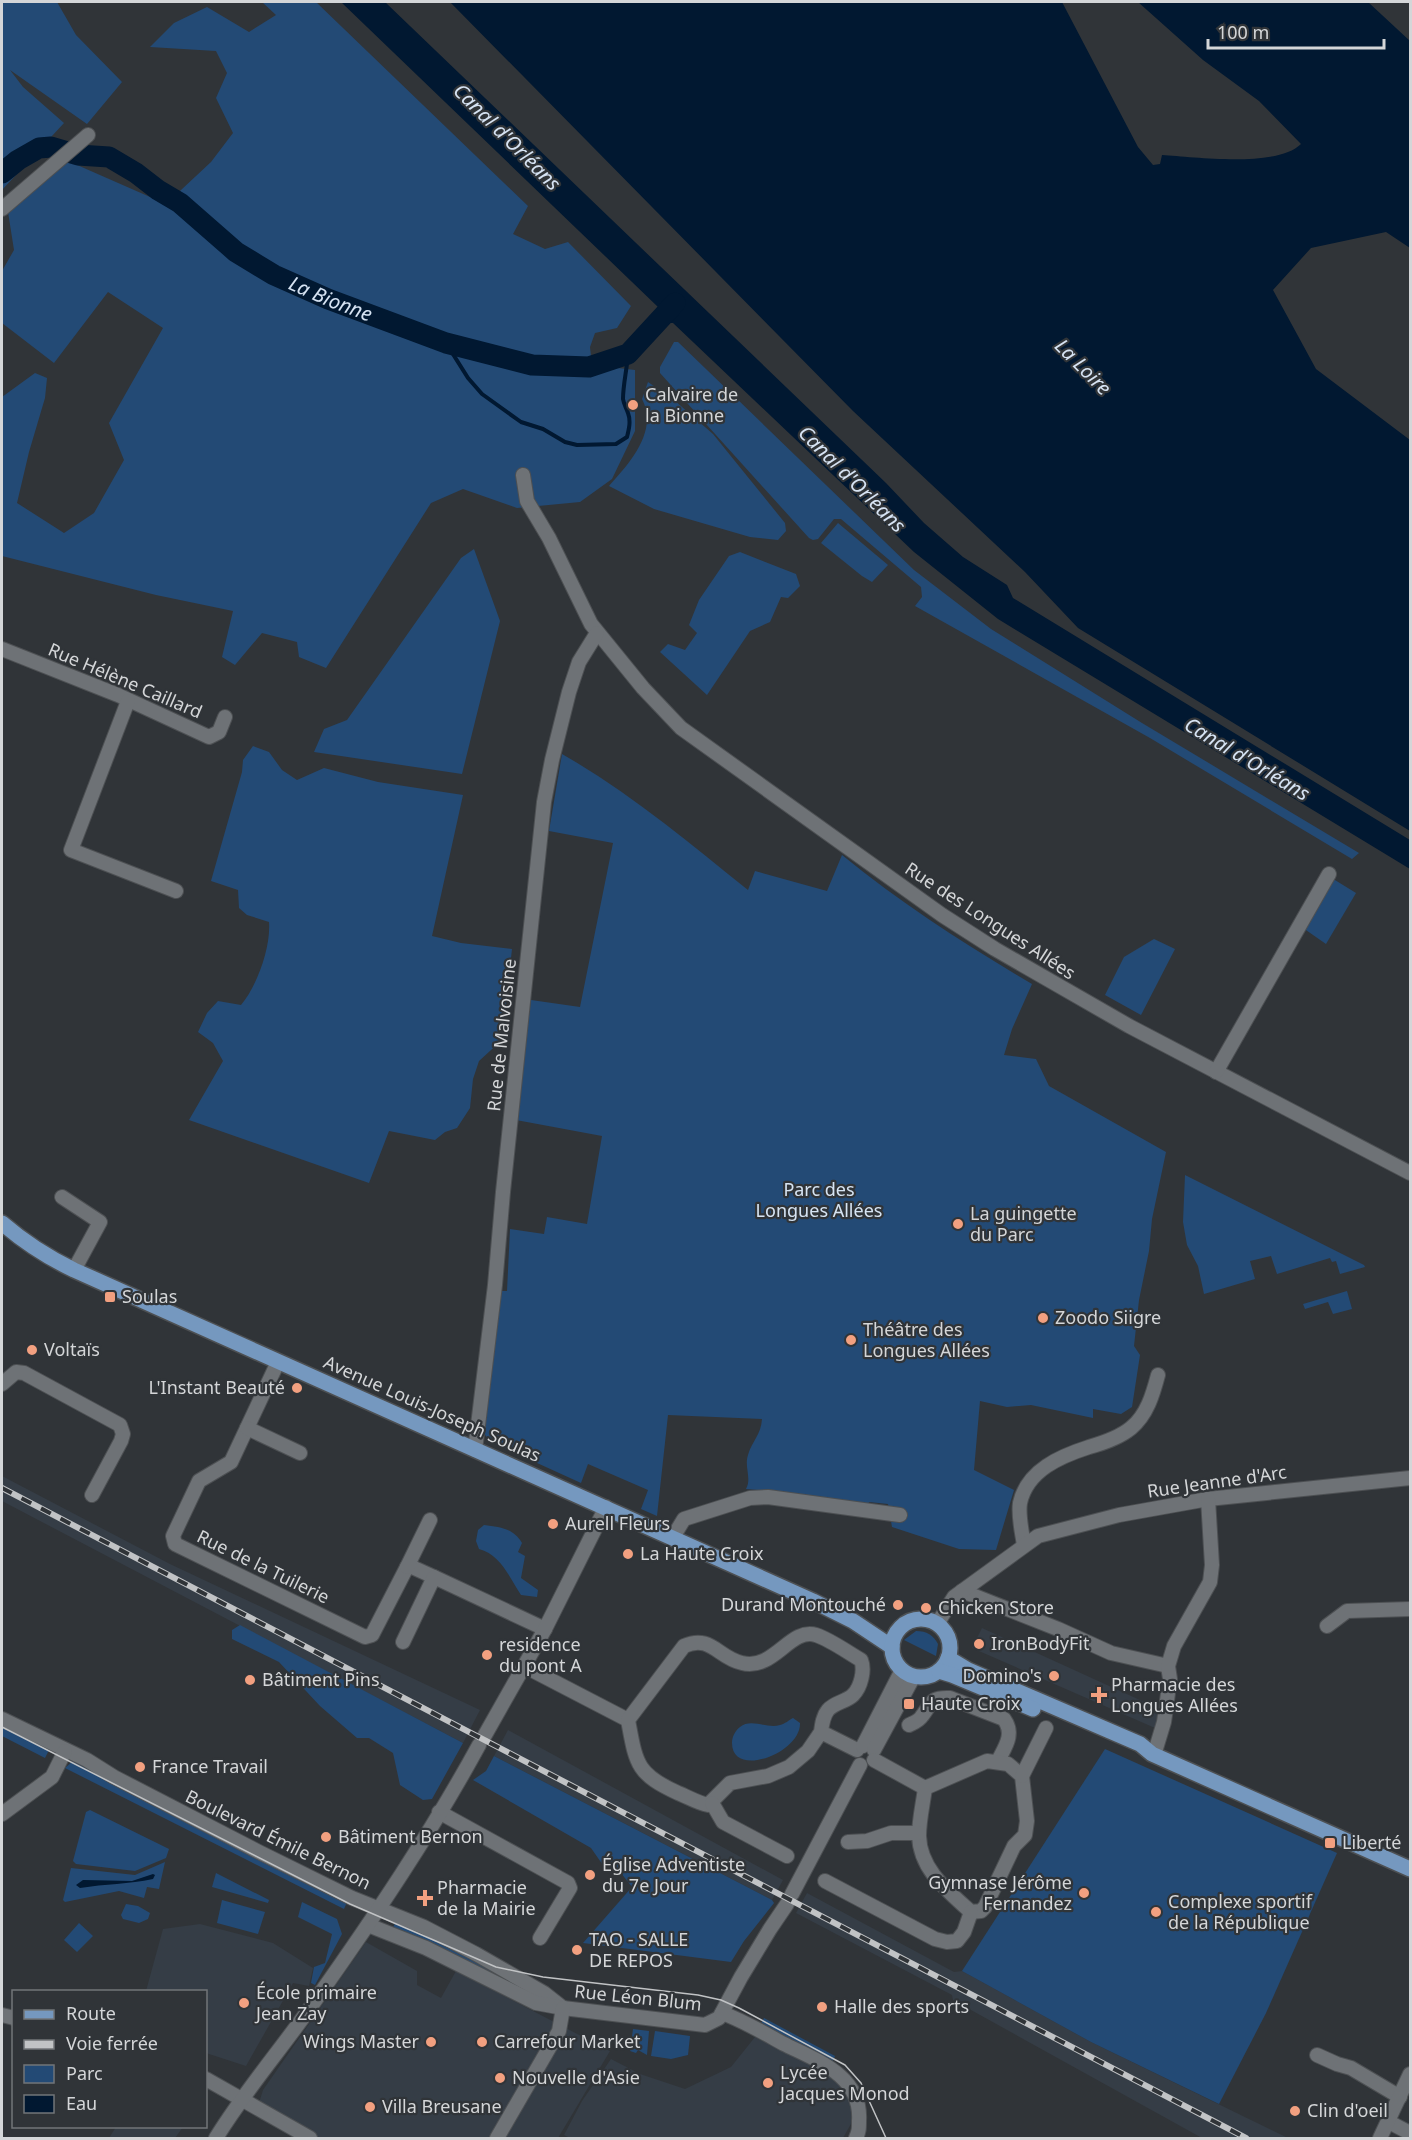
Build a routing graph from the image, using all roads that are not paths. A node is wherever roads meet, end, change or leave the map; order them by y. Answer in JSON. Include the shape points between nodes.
{"nodes":[{"id":1,"x":88,"y":135,"type":"dead end"},
{"id":2,"x":2,"y":209,"type":"edge"},
{"id":3,"x":523,"y":475,"type":"dead end"},
{"id":4,"x":597,"y":633,"type":"junction"},
{"id":5,"x":2,"y":649,"type":"edge"},
{"id":6,"x":128,"y":702,"type":"junction"},
{"id":7,"x":225,"y":717,"type":"dead end"},
{"id":8,"x":1329,"y":874,"type":"dead end"},
{"id":9,"x":176,"y":891,"type":"dead end"},
{"id":10,"x":1216,"y":1072,"type":"junction"},
{"id":11,"x":1410,"y":1173,"type":"edge"},
{"id":12,"x":62,"y":1197,"type":"dead end"},
{"id":13,"x":2,"y":1223,"type":"edge"},
{"id":14,"x":74,"y":1270,"type":"junction"},
{"id":15,"x":278,"y":1362,"type":"junction"},
{"id":16,"x":1158,"y":1375,"type":"dead end"},
{"id":17,"x":2,"y":1384,"type":"edge"},
{"id":18,"x":247,"y":1428,"type":"junction"},
{"id":19,"x":475,"y":1450,"type":"junction"},
{"id":20,"x":300,"y":1453,"type":"dead end"},
{"id":21,"x":1410,"y":1478,"type":"edge"},
{"id":22,"x":92,"y":1495,"type":"dead end"},
{"id":23,"x":1208,"y":1499,"type":"junction"},
{"id":24,"x":606,"y":1507,"type":"junction"},
{"id":25,"x":900,"y":1515,"type":"dead end"},
{"id":26,"x":430,"y":1520,"type":"dead end"},
{"id":27,"x":673,"y":1537,"type":"junction"},
{"id":28,"x":1028,"y":1542,"type":"junction"},
{"id":29,"x":407,"y":1567,"type":"junction"},
{"id":30,"x":434,"y":1577,"type":"junction"},
{"id":31,"x":962,"y":1591,"type":"junction"},
{"id":32,"x":1410,"y":1609,"type":"edge"},
{"id":33,"x":937,"y":1624,"type":"junction"},
{"id":34,"x":1327,"y":1626,"type":"dead end"},
{"id":35,"x":544,"y":1629,"type":"junction"},
{"id":36,"x":894,"y":1640,"type":"junction"},
{"id":37,"x":403,"y":1642,"type":"dead end"},
{"id":38,"x":948,"y":1658,"type":"junction"},
{"id":39,"x":524,"y":1666,"type":"junction"},
{"id":40,"x":1168,"y":1666,"type":"junction"},
{"id":41,"x":939,"y":1671,"type":"junction"},
{"id":42,"x":908,"y":1673,"type":"junction"},
{"id":43,"x":2,"y":1719,"type":"edge"},
{"id":44,"x":628,"y":1720,"type":"junction"},
{"id":45,"x":909,"y":1725,"type":"dead end"},
{"id":46,"x":1046,"y":1728,"type":"dead end"},
{"id":47,"x":821,"y":1732,"type":"junction"},
{"id":48,"x":65,"y":1751,"type":"junction"},
{"id":49,"x":867,"y":1752,"type":"junction"},
{"id":50,"x":1153,"y":1754,"type":"junction"},
{"id":51,"x":998,"y":1761,"type":"junction"},
{"id":52,"x":1022,"y":1776,"type":"junction"},
{"id":53,"x":924,"y":1788,"type":"junction"},
{"id":54,"x":712,"y":1803,"type":"junction"},
{"id":55,"x":439,"y":1812,"type":"junction"},
{"id":56,"x":2,"y":1814,"type":"edge"},
{"id":57,"x":919,"y":1833,"type":"junction"},
{"id":58,"x":848,"y":1842,"type":"dead end"},
{"id":59,"x":787,"y":1856,"type":"dead end"},
{"id":60,"x":1410,"y":1869,"type":"edge"},
{"id":61,"x":825,"y":1881,"type":"dead end"},
{"id":62,"x":380,"y":1909,"type":"junction"},
{"id":63,"x":971,"y":1912,"type":"junction"},
{"id":64,"x":368,"y":1925,"type":"junction"},
{"id":65,"x":540,"y":1938,"type":"dead end"},
{"id":66,"x":563,"y":2008,"type":"junction"},
{"id":67,"x":718,"y":2017,"type":"junction"},
{"id":68,"x":1317,"y":2055,"type":"dead end"},
{"id":69,"x":1410,"y":2074,"type":"edge"},
{"id":70,"x":207,"y":2080,"type":"edge"},
{"id":71,"x":1401,"y":2097,"type":"junction"},
{"id":72,"x":241,"y":2098,"type":"junction"},
{"id":73,"x":1389,"y":2122,"type":"junction"},
{"id":74,"x":1410,"y":2133,"type":"edge"},
{"id":75,"x":858,"y":2134,"type":"edge"},
{"id":76,"x":216,"y":2139,"type":"edge"},
{"id":77,"x":310,"y":2139,"type":"edge"},
{"id":78,"x":497,"y":2139,"type":"edge"},
{"id":79,"x":1380,"y":2139,"type":"edge"}],
"edges":[{"from":1,"to":2,"type":"street"},
{"from":3,"to":4,"type":"street","name":"Rue des Longues Allées","via":[[527,501]]},
{"from":4,"to":10,"type":"street","name":"Rue des Longues Allées","via":[[681,728],[942,915],[1073,996]]},
{"from":4,"to":19,"type":"street","name":"Rue de Malvoisine","via":[[579,662],[569,692],[544,802]]},
{"from":5,"to":6,"type":"street","name":"Rue Hélène Caillard"},
{"from":6,"to":7,"type":"street","name":"Rue Hélène Caillard","via":[[208,737],[219,732]]},
{"from":6,"to":9,"type":"street","via":[[71,850]]},
{"from":8,"to":10,"type":"street"},
{"from":10,"to":11,"type":"street","name":"Rue des Longues Allées"},
{"from":12,"to":14,"type":"street","via":[[100,1222]]},
{"from":13,"to":14,"type":"main road","name":"Avenue Louis-Joseph Soulas","via":[[21,1240]]},
{"from":14,"to":15,"type":"main road","name":"Avenue Louis-Joseph Soulas"},
{"from":15,"to":18,"type":"street","name":"Rue de la Tuilerie"},
{"from":15,"to":19,"type":"main road","name":"Avenue Louis-Joseph Soulas"},
{"from":16,"to":28,"type":"street","via":[[1145,1412],[1132,1428],[1112,1440],[1066,1455],[1032,1479],[1020,1504]]},
{"from":17,"to":22,"type":"street","via":[[16,1372],[24,1373],[120,1425],[121,1441]]},
{"from":18,"to":20,"type":"street"},
{"from":18,"to":29,"type":"street","name":"Rue de la Tuilerie","via":[[231,1462],[199,1481],[173,1536],[175,1544],[365,1637],[372,1635]]},
{"from":19,"to":24,"type":"main road","name":"Avenue Louis-Joseph Soulas"},
{"from":21,"to":23,"type":"street","name":"Rue Jeanne d'Arc"},
{"from":23,"to":28,"type":"street","name":"Rue Jeanne d'Arc","via":[[1119,1515]]},
{"from":23,"to":40,"type":"street","via":[[1210,1582],[1174,1646]]},
{"from":24,"to":27,"type":"main road","name":"Avenue Louis-Joseph Soulas"},
{"from":24,"to":35,"type":"street"},
{"from":25,"to":27,"type":"street","via":[[754,1497],[684,1519]]},
{"from":26,"to":29,"type":"street","name":"Rue de la Tuilerie"},
{"from":27,"to":36,"type":"main road","name":"Avenue Louis-Joseph Soulas"},
{"from":28,"to":31,"type":"street"},
{"from":29,"to":30,"type":"street"},
{"from":30,"to":35,"type":"street"},
{"from":30,"to":37,"type":"street"},
{"from":31,"to":33,"type":"street"},
{"from":31,"to":40,"type":"street","via":[[1111,1653]]},
{"from":32,"to":34,"type":"street","via":[[1347,1611]]},
{"from":33,"to":36,"type":"main road","via":[[928,1620],[908,1622]]},
{"from":33,"to":38,"type":"main road","via":[[949,1641]]},
{"from":35,"to":39,"type":"street"},
{"from":36,"to":42,"type":"main road","via":[[894,1658]]},
{"from":38,"to":41,"type":"main road"},
{"from":38,"to":50,"type":"main road","via":[[1140,1744]]},
{"from":39,"to":44,"type":"street"},
{"from":39,"to":55,"type":"street"},
{"from":40,"to":50,"type":"street","via":[[1164,1722]]},
{"from":41,"to":42,"type":"main road","via":[[927,1676]]},
{"from":41,"to":50,"type":"main road","via":[[1137,1752]]},
{"from":42,"to":49,"type":"street"},
{"from":43,"to":48,"type":"street","name":"Boulevard Émile Bernon"},
{"from":44,"to":47,"type":"street","via":[[684,1646],[703,1642],[740,1663],[755,1665],[797,1638],[816,1635],[861,1660],[863,1666],[853,1695],[826,1712]]},
{"from":44,"to":54,"type":"street","via":[[639,1762],[649,1778],[703,1804]]},
{"from":45,"to":51,"type":"street","via":[[940,1697],[1004,1719],[1010,1737]]},
{"from":46,"to":52,"type":"street"},
{"from":47,"to":49,"type":"street"},
{"from":47,"to":54,"type":"street","via":[[808,1751],[789,1767],[768,1776],[730,1783]]},
{"from":48,"to":56,"type":"street","via":[[52,1777]]},
{"from":48,"to":62,"type":"street","name":"Boulevard Émile Bernon","via":[[259,1852]]},
{"from":49,"to":53,"type":"street"},
{"from":49,"to":67,"type":"street","name":"Rue Léon Blum","via":[[855,1756],[860,1765],[790,1899]]},
{"from":50,"to":60,"type":"main road"},
{"from":51,"to":52,"type":"street"},
{"from":51,"to":53,"type":"street","via":[[987,1761]]},
{"from":52,"to":63,"type":"street","via":[[1028,1821],[1025,1835],[1014,1846],[985,1907]]},
{"from":53,"to":57,"type":"street"},
{"from":54,"to":59,"type":"street","via":[[723,1822]]},
{"from":55,"to":62,"type":"street"},
{"from":55,"to":65,"type":"street","via":[[568,1883],[570,1888]]},
{"from":57,"to":58,"type":"street","via":[[891,1833]]},
{"from":57,"to":63,"type":"street","via":[[927,1866],[939,1883]]},
{"from":61,"to":63,"type":"street","via":[[947,1942],[957,1941]]},
{"from":62,"to":64,"type":"street"},
{"from":62,"to":66,"type":"street","name":"Rue Léon Blum","via":[[476,1953]]},
{"from":64,"to":66,"type":"street","name":"Rue Léon Blum","via":[[426,1948],[536,2003]]},
{"from":64,"to":72,"type":"street"},
{"from":66,"to":67,"type":"street","name":"Rue Léon Blum","via":[[694,2025],[705,2025]]},
{"from":66,"to":78,"type":"street","via":[[559,2031]]},
{"from":67,"to":75,"type":"street","via":[[737,2019],[837,2073],[858,2100]]},
{"from":68,"to":71,"type":"street","via":[[1351,2068]]},
{"from":69,"to":71,"type":"street"},
{"from":70,"to":72,"type":"street"},
{"from":71,"to":73,"type":"street"},
{"from":72,"to":76,"type":"street"},
{"from":72,"to":77,"type":"street"},
{"from":73,"to":74,"type":"street"},
{"from":73,"to":79,"type":"street"}]}
